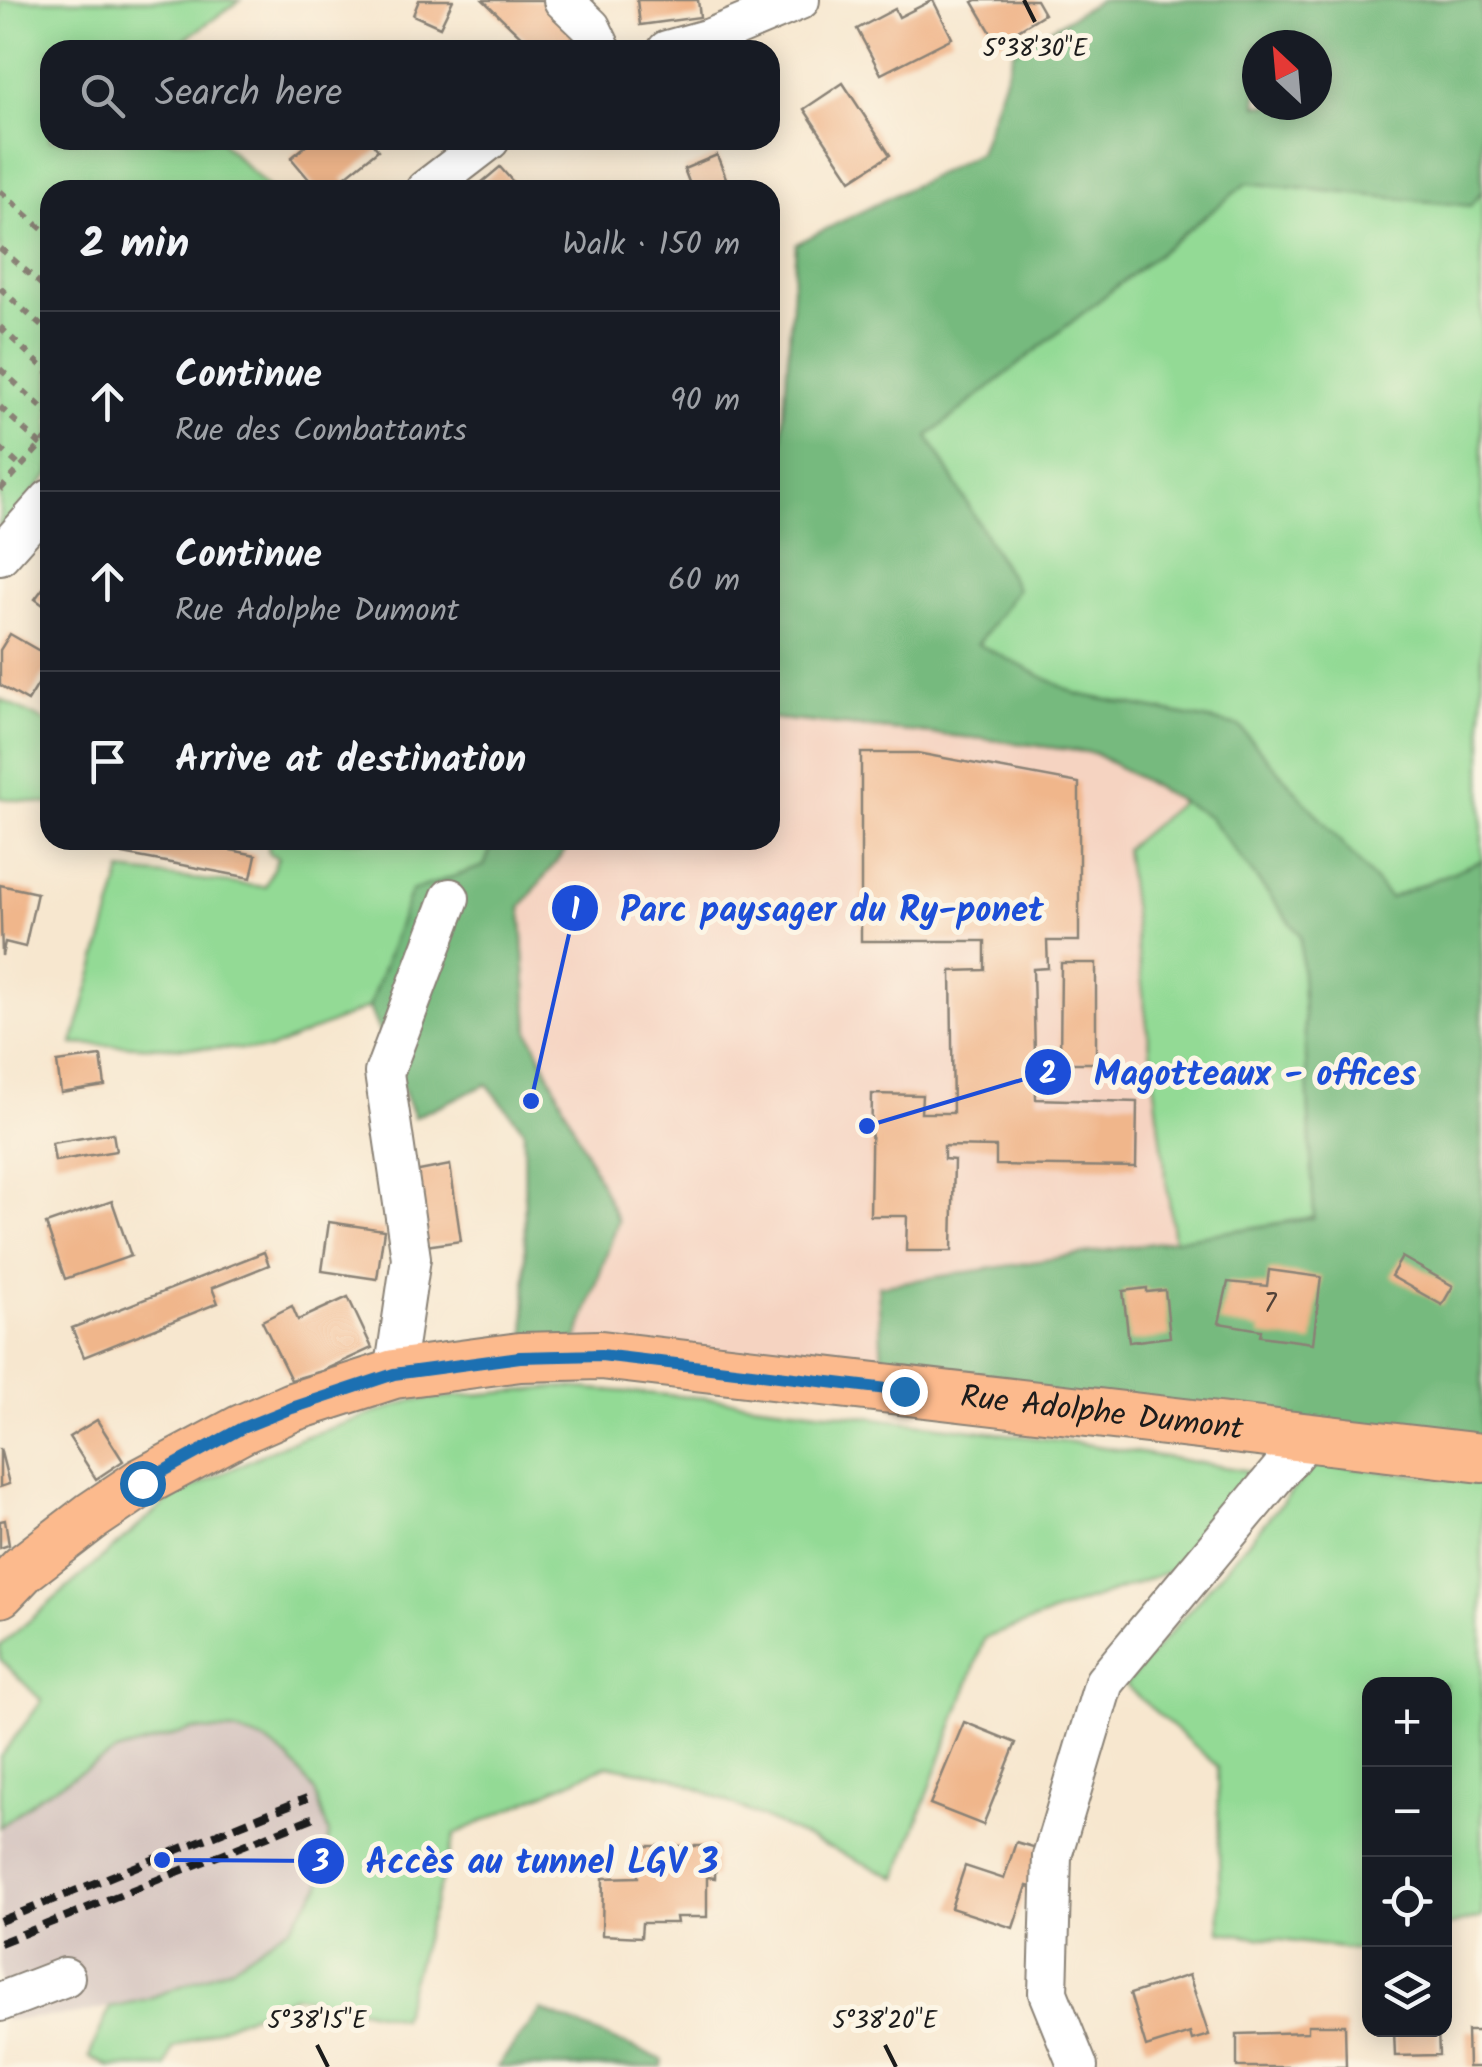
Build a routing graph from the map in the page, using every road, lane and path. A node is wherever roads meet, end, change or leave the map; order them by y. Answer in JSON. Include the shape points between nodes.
{"nodes":[{"id":1,"x":564,"y":0,"type":"edge"},
{"id":2,"x":800,"y":0,"type":"edge"},
{"id":3,"x":597,"y":40,"type":"edge"},
{"id":4,"x":703,"y":40,"type":"edge"},
{"id":5,"x":477,"y":150,"type":"edge"},
{"id":6,"x":438,"y":180,"type":"edge"},
{"id":7,"x":0,"y":191,"type":"edge"},
{"id":8,"x":40,"y":227,"type":"edge"},
{"id":9,"x":0,"y":248,"type":"edge"},
{"id":10,"x":40,"y":283,"type":"edge"},
{"id":11,"x":0,"y":288,"type":"edge"},
{"id":12,"x":40,"y":325,"type":"edge"},
{"id":13,"x":0,"y":327,"type":"edge"},
{"id":14,"x":40,"y":365,"type":"edge"},
{"id":15,"x":0,"y":369,"type":"edge"},
{"id":16,"x":40,"y":406,"type":"edge"},
{"id":17,"x":0,"y":407,"type":"edge"},
{"id":18,"x":40,"y":442,"type":"edge"},
{"id":19,"x":40,"y":446,"type":"edge"},
{"id":20,"x":0,"y":448,"type":"edge"},
{"id":21,"x":20,"y":467,"type":"junction"},
{"id":22,"x":0,"y":489,"type":"edge"},
{"id":23,"x":40,"y":509,"type":"edge"},
{"id":24,"x":0,"y":555,"type":"edge"},
{"id":25,"x":450,"y":898,"type":"dead end"},
{"id":26,"x":394,"y":1374,"type":"junction"},
{"id":27,"x":1308,"y":1437,"type":"junction"},
{"id":28,"x":1482,"y":1458,"type":"edge"},
{"id":29,"x":0,"y":1593,"type":"edge"},
{"id":30,"x":66,"y":1977,"type":"dead end"},
{"id":31,"x":0,"y":2002,"type":"edge"},
{"id":32,"x":1078,"y":2067,"type":"edge"}],
"edges":[{"from":1,"to":3,"type":"street"},
{"from":2,"to":4,"type":"street"},
{"from":5,"to":6,"type":"street"},
{"from":7,"to":8,"type":"path"},
{"from":9,"to":10,"type":"path"},
{"from":11,"to":12,"type":"path"},
{"from":13,"to":14,"type":"path"},
{"from":15,"to":16,"type":"path"},
{"from":17,"to":18,"type":"path"},
{"from":19,"to":21,"type":"path"},
{"from":20,"to":21,"type":"path"},
{"from":21,"to":22,"type":"path"},
{"from":23,"to":24,"type":"street"},
{"from":25,"to":26,"type":"street","via":[[384,1073],[410,1258]]},
{"from":26,"to":27,"type":"main road","name":"Rue Adolphe Dumont","via":[[520,1357],[601,1355]]},
{"from":26,"to":29,"type":"main road","name":"Rue Adolphe Dumont","via":[[242,1428],[142,1483]]},
{"from":27,"to":28,"type":"main road","name":"Rue Adolphe Dumont"},
{"from":27,"to":32,"type":"street","via":[[1104,1682],[1052,1856],[1048,1993]]},
{"from":30,"to":31,"type":"street"}]}
